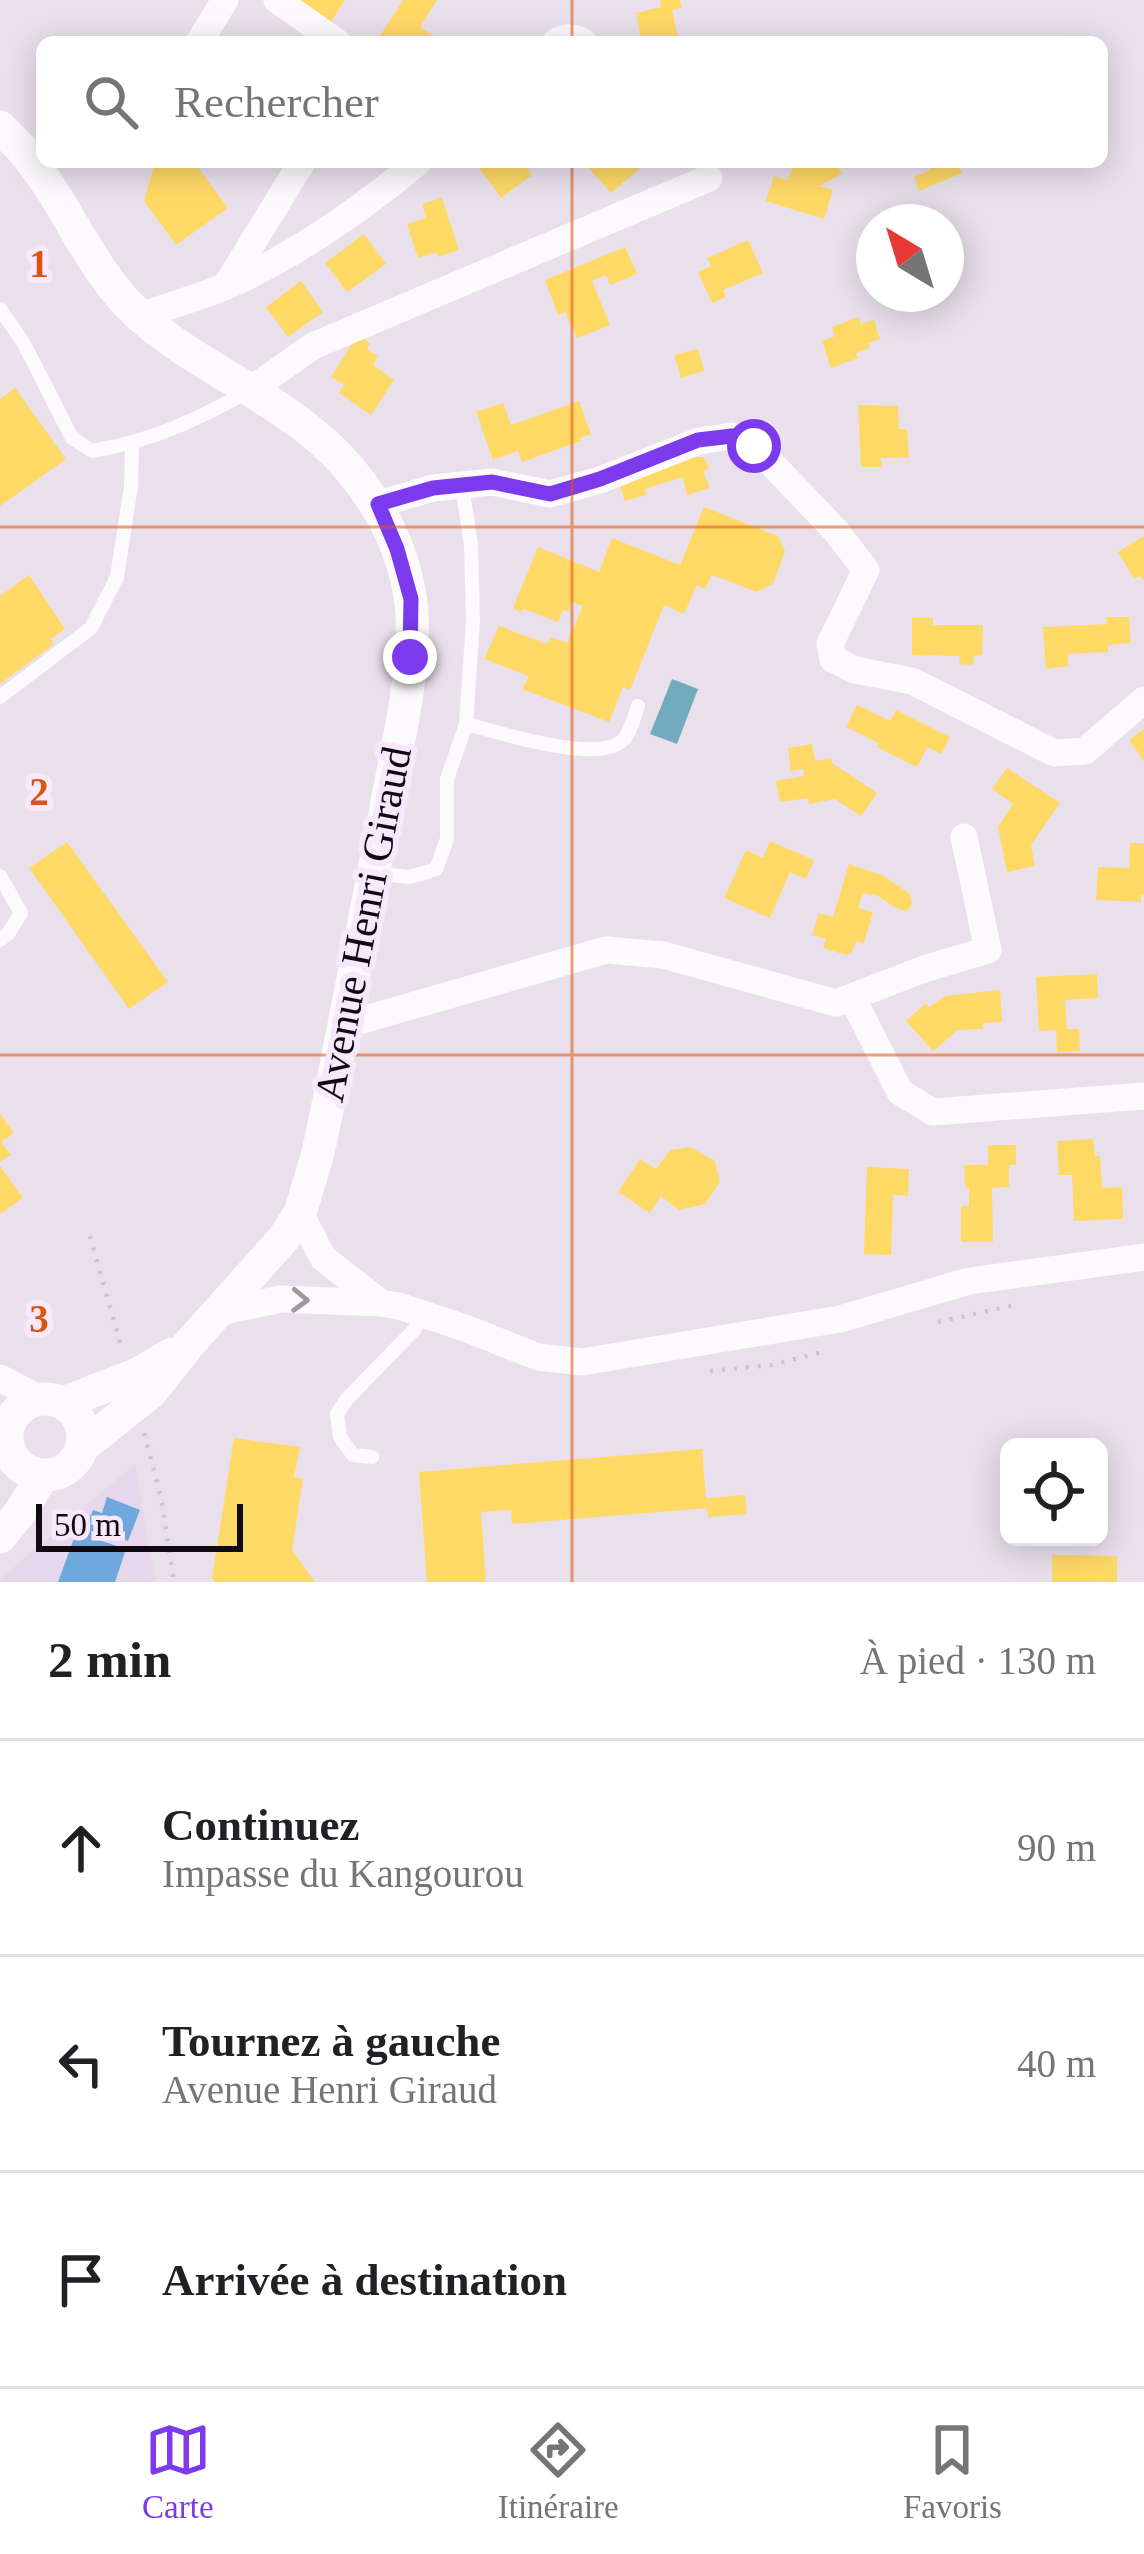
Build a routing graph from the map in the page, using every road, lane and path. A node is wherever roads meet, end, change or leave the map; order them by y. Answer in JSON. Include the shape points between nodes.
{"nodes":[{"id":1,"x":225,"y":0,"type":"edge"},
{"id":2,"x":277,"y":0,"type":"edge"},
{"id":3,"x":203,"y":36,"type":"edge"},
{"id":4,"x":328,"y":36,"type":"edge"},
{"id":5,"x":0,"y":127,"type":"edge"},
{"id":6,"x":298,"y":168,"type":"edge"},
{"id":7,"x":411,"y":168,"type":"edge"},
{"id":8,"x":709,"y":178,"type":"dead end"},
{"id":9,"x":226,"y":286,"type":"junction"},
{"id":10,"x":0,"y":309,"type":"edge"},
{"id":11,"x":140,"y":316,"type":"junction"},
{"id":12,"x":249,"y":391,"type":"junction"},
{"id":13,"x":132,"y":445,"type":"junction"},
{"id":14,"x":461,"y":485,"type":"junction"},
{"id":15,"x":378,"y":504,"type":"junction"},
{"id":16,"x":0,"y":697,"type":"edge"},
{"id":17,"x":1144,"y":700,"type":"edge"},
{"id":18,"x":638,"y":706,"type":"dead end"},
{"id":19,"x":466,"y":724,"type":"junction"},
{"id":20,"x":964,"y":837,"type":"dead end"},
{"id":21,"x":373,"y":873,"type":"junction"},
{"id":22,"x":0,"y":876,"type":"edge"},
{"id":23,"x":0,"y":940,"type":"edge"},
{"id":24,"x":852,"y":997,"type":"junction"},
{"id":25,"x":345,"y":1024,"type":"junction"},
{"id":26,"x":1144,"y":1096,"type":"edge"},
{"id":27,"x":299,"y":1213,"type":"junction"},
{"id":28,"x":90,"y":1236,"type":"dead end"},
{"id":29,"x":1144,"y":1257,"type":"edge"},
{"id":30,"x":110,"y":1300,"type":"dead end"},
{"id":31,"x":381,"y":1304,"type":"junction"},
{"id":32,"x":219,"y":1312,"type":"junction"},
{"id":33,"x":422,"y":1314,"type":"junction"},
{"id":34,"x":189,"y":1344,"type":"junction"},
{"id":35,"x":0,"y":1378,"type":"edge"},
{"id":36,"x":51,"y":1401,"type":"junction"},
{"id":37,"x":82,"y":1447,"type":"junction"},
{"id":38,"x":5,"y":1449,"type":"edge"},
{"id":39,"x":372,"y":1457,"type":"dead end"},
{"id":40,"x":43,"y":1475,"type":"junction"},
{"id":41,"x":161,"y":1497,"type":"dead end"},
{"id":42,"x":0,"y":1537,"type":"edge"},
{"id":43,"x":174,"y":1582,"type":"edge"}],
"edges":[{"from":1,"to":3,"type":"street"},
{"from":2,"to":4,"type":"street"},
{"from":5,"to":11,"type":"street","name":"Avenue Henri Giraud"},
{"from":6,"to":9,"type":"street"},
{"from":7,"to":9,"type":"street","via":[[296,251]]},
{"from":8,"to":12,"type":"street","via":[[313,346]]},
{"from":9,"to":11,"type":"street"},
{"from":10,"to":13,"type":"lane","via":[[72,438],[92,452]]},
{"from":11,"to":12,"type":"street","name":"Avenue Henri Giraud"},
{"from":12,"to":13,"type":"lane"},
{"from":12,"to":15,"type":"street","name":"Avenue Henri Giraud","via":[[304,424]]},
{"from":13,"to":16,"type":"lane","via":[[117,577],[91,628]]},
{"from":14,"to":15,"type":"street"},
{"from":14,"to":17,"type":"street","via":[[492,482],[550,494],[698,440],[732,436],[754,446],[866,570],[830,644],[833,659],[912,681],[1054,753],[1085,751]]},
{"from":14,"to":19,"type":"lane","via":[[473,621]]},
{"from":15,"to":21,"type":"street","name":"Avenue Henri Giraud","via":[[411,599],[399,738]]},
{"from":18,"to":19,"type":"lane","via":[[627,737],[597,749]]},
{"from":19,"to":21,"type":"lane","via":[[447,779],[447,839],[436,869],[410,877]]},
{"from":20,"to":24,"type":"street","via":[[988,950]]},
{"from":21,"to":25,"type":"street","name":"Avenue Henri Giraud"},
{"from":22,"to":23,"type":"lane","via":[[21,913]]},
{"from":24,"to":25,"type":"street","via":[[836,1003],[663,955],[606,950]]},
{"from":24,"to":26,"type":"street","via":[[900,1091],[933,1112]]},
{"from":25,"to":27,"type":"street","name":"Avenue Henri Giraud"},
{"from":27,"to":31,"type":"street","via":[[323,1258]]},
{"from":27,"to":32,"type":"street","name":"Avenue Henri Giraud"},
{"from":28,"to":30,"type":"path"},
{"from":29,"to":33,"type":"street","via":[[969,1281],[840,1319],[582,1361],[538,1357]]},
{"from":32,"to":31,"type":"street","one_way":true,"via":[[281,1299]]},
{"from":31,"to":33,"type":"street"},
{"from":32,"to":34,"type":"street","name":"Avenue Henri Giraud"},
{"from":33,"to":39,"type":"lane","via":[[337,1414],[353,1455]]},
{"from":34,"to":36,"type":"street","name":"Avenue Henri Giraud","via":[[140,1373]]},
{"from":34,"to":37,"type":"street","name":"Avenue Henri Giraud","via":[[151,1392]]},
{"from":35,"to":36,"type":"street"},
{"from":36,"to":37,"type":"street","via":[[74,1411]]},
{"from":36,"to":38,"type":"street","via":[[18,1410]]},
{"from":37,"to":40,"type":"street","via":[[68,1468]]},
{"from":38,"to":40,"type":"street"},
{"from":40,"to":42,"type":"street"},
{"from":41,"to":43,"type":"path"}]}
